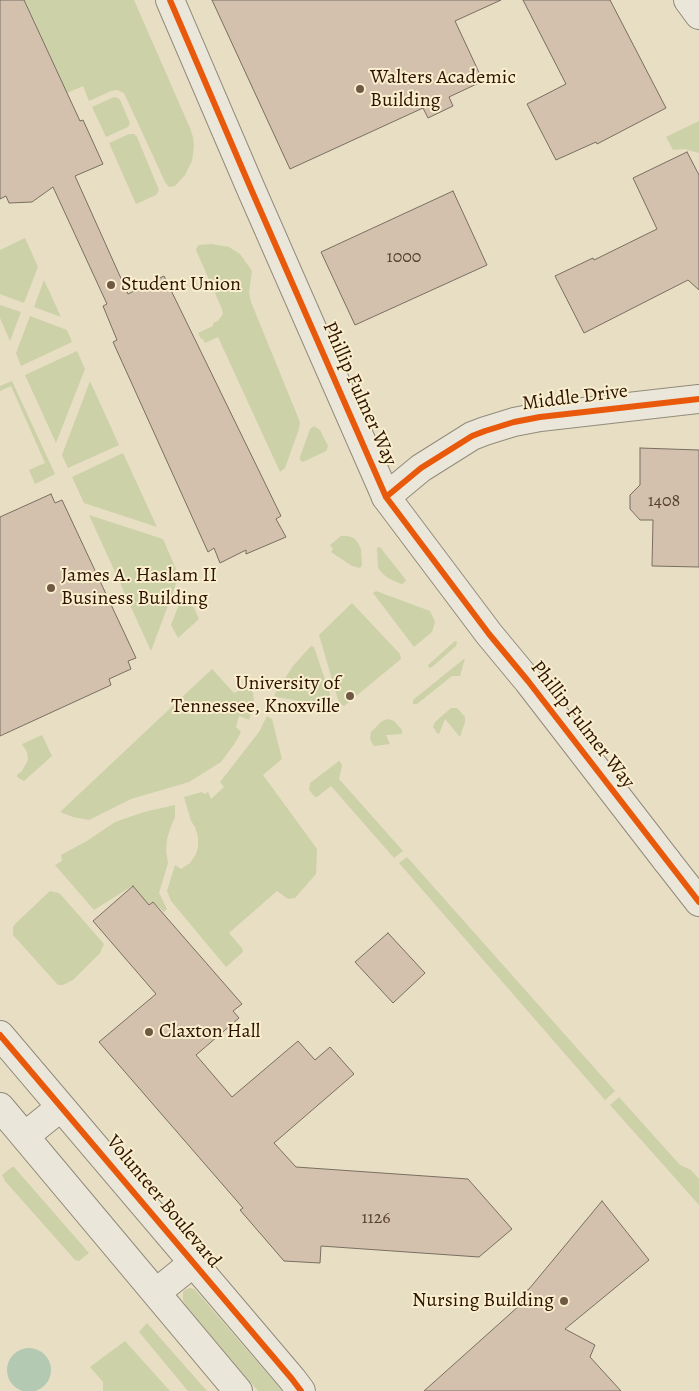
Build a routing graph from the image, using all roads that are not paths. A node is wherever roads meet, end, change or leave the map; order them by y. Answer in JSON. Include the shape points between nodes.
{"nodes":[{"id":1,"x":170,"y":0,"type":"edge"},
{"id":2,"x":688,"y":0,"type":"edge"},
{"id":3,"x":699,"y":15,"type":"edge"},
{"id":4,"x":699,"y":399,"type":"edge"},
{"id":5,"x":386,"y":496,"type":"junction"},
{"id":6,"x":699,"y":902,"type":"edge"},
{"id":7,"x":0,"y":1035,"type":"edge"},
{"id":8,"x":0,"y":1107,"type":"edge"},
{"id":9,"x":61,"y":1107,"type":"junction"},
{"id":10,"x":25,"y":1136,"type":"junction"},
{"id":11,"x":193,"y":1263,"type":"junction"},
{"id":12,"x":157,"y":1292,"type":"junction"},
{"id":13,"x":238,"y":1391,"type":"edge"},
{"id":14,"x":301,"y":1391,"type":"edge"}],
"edges":[{"from":1,"to":5,"type":"street","name":"Phillip Fulmer Way"},
{"from":2,"to":3,"type":"street"},
{"from":4,"to":5,"type":"street","name":"Middle Drive","via":[[514,422],[472,436],[421,468]]},
{"from":5,"to":6,"type":"street","name":"Phillip Fulmer Way","via":[[488,634]]},
{"from":7,"to":9,"type":"street","name":"Volunteer Boulevard"},
{"from":8,"to":10,"type":"street"},
{"from":9,"to":10,"type":"street"},
{"from":9,"to":11,"type":"street","name":"Volunteer Boulevard"},
{"from":10,"to":12,"type":"street"},
{"from":11,"to":12,"type":"street"},
{"from":11,"to":14,"type":"street","name":"Volunteer Boulevard"},
{"from":12,"to":13,"type":"street"}]}
